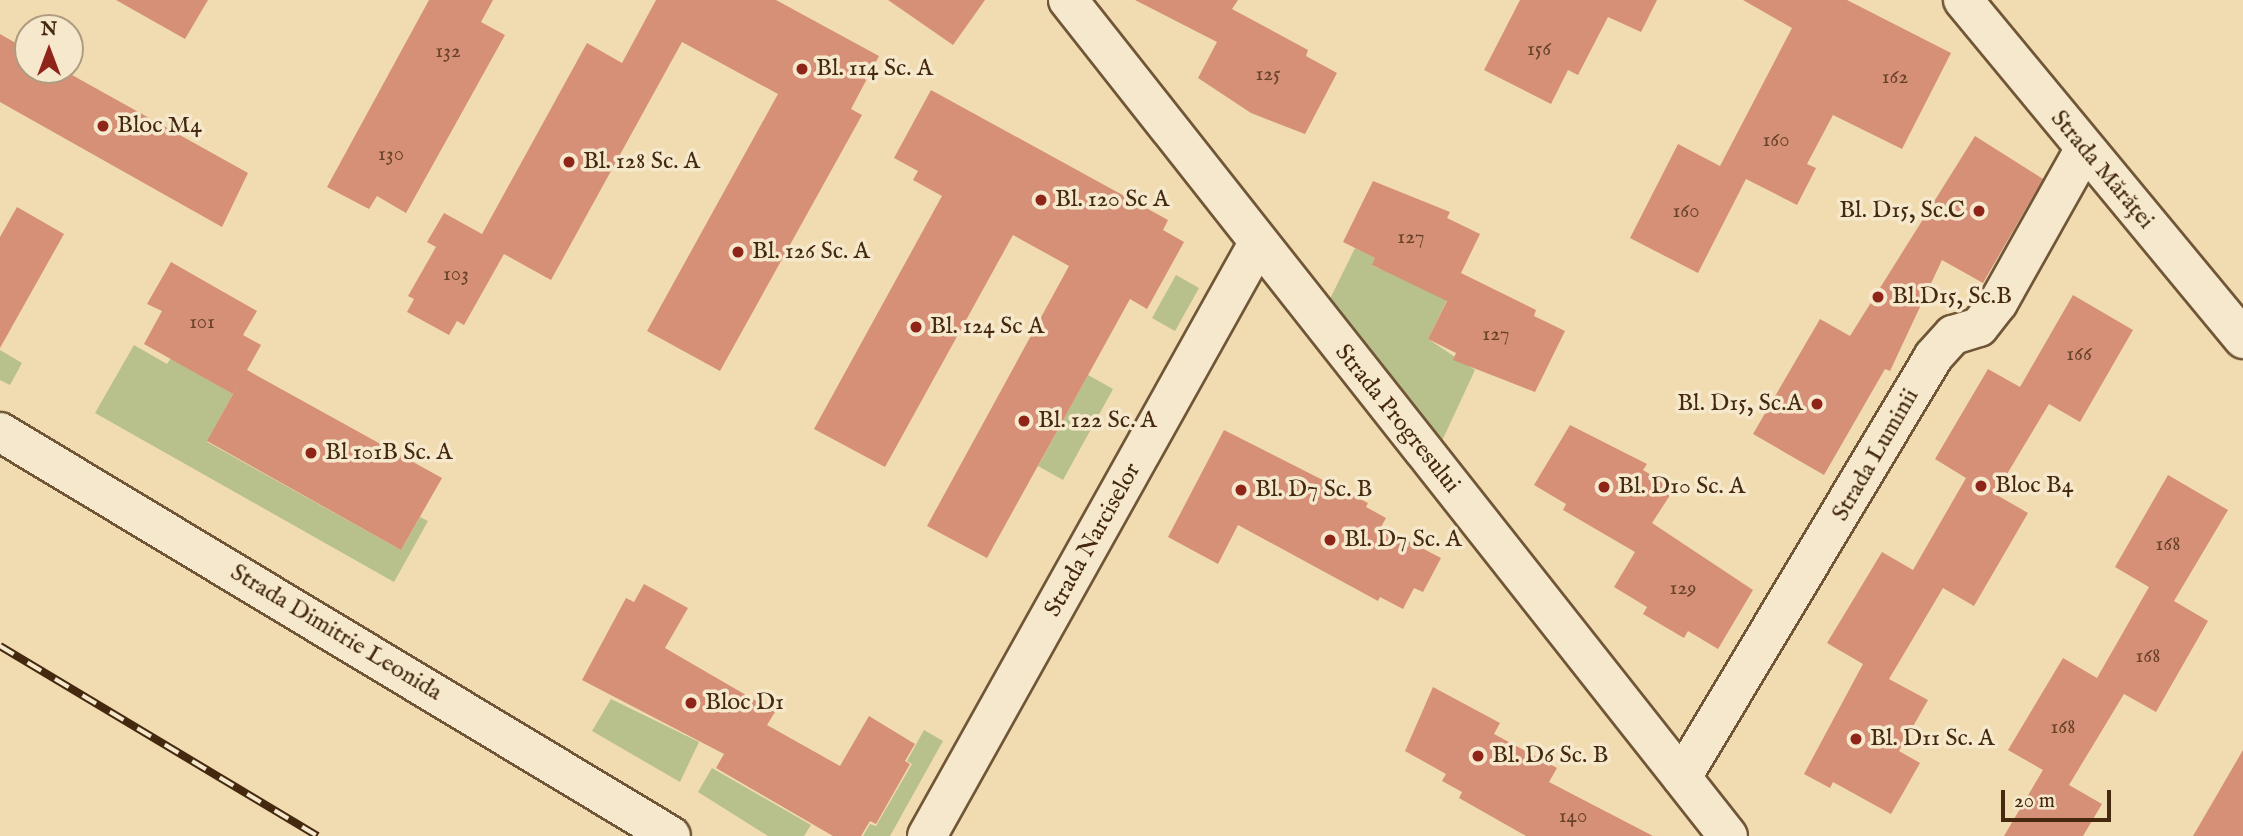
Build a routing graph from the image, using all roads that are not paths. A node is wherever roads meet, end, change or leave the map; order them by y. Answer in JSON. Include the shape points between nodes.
{"nodes":[{"id":1,"x":1068,"y":0,"type":"edge"},
{"id":2,"x":1963,"y":0,"type":"edge"},
{"id":3,"x":2084,"y":150,"type":"junction"},
{"id":4,"x":1257,"y":245,"type":"junction"},
{"id":5,"x":2243,"y":339,"type":"edge"},
{"id":6,"x":0,"y":432,"type":"edge"},
{"id":7,"x":1682,"y":777,"type":"junction"},
{"id":8,"x":671,"y":836,"type":"edge"},
{"id":9,"x":927,"y":836,"type":"edge"},
{"id":10,"x":1728,"y":836,"type":"edge"}],
"edges":[{"from":1,"to":4,"type":"street","name":"Strada Progresului"},
{"from":2,"to":3,"type":"street","name":"Strada Mărăței"},
{"from":3,"to":5,"type":"street","name":"Strada Mărăței"},
{"from":3,"to":7,"type":"street","name":"Strada Luminii","via":[[1998,303],[1979,327],[1953,335],[1933,356]]},
{"from":4,"to":7,"type":"street","name":"Strada Progresului"},
{"from":4,"to":9,"type":"street","name":"Strada Narciselor"},
{"from":6,"to":8,"type":"street","name":"Strada Dimitrie Leonida"},
{"from":7,"to":10,"type":"street","name":"Strada Progresului"}]}
